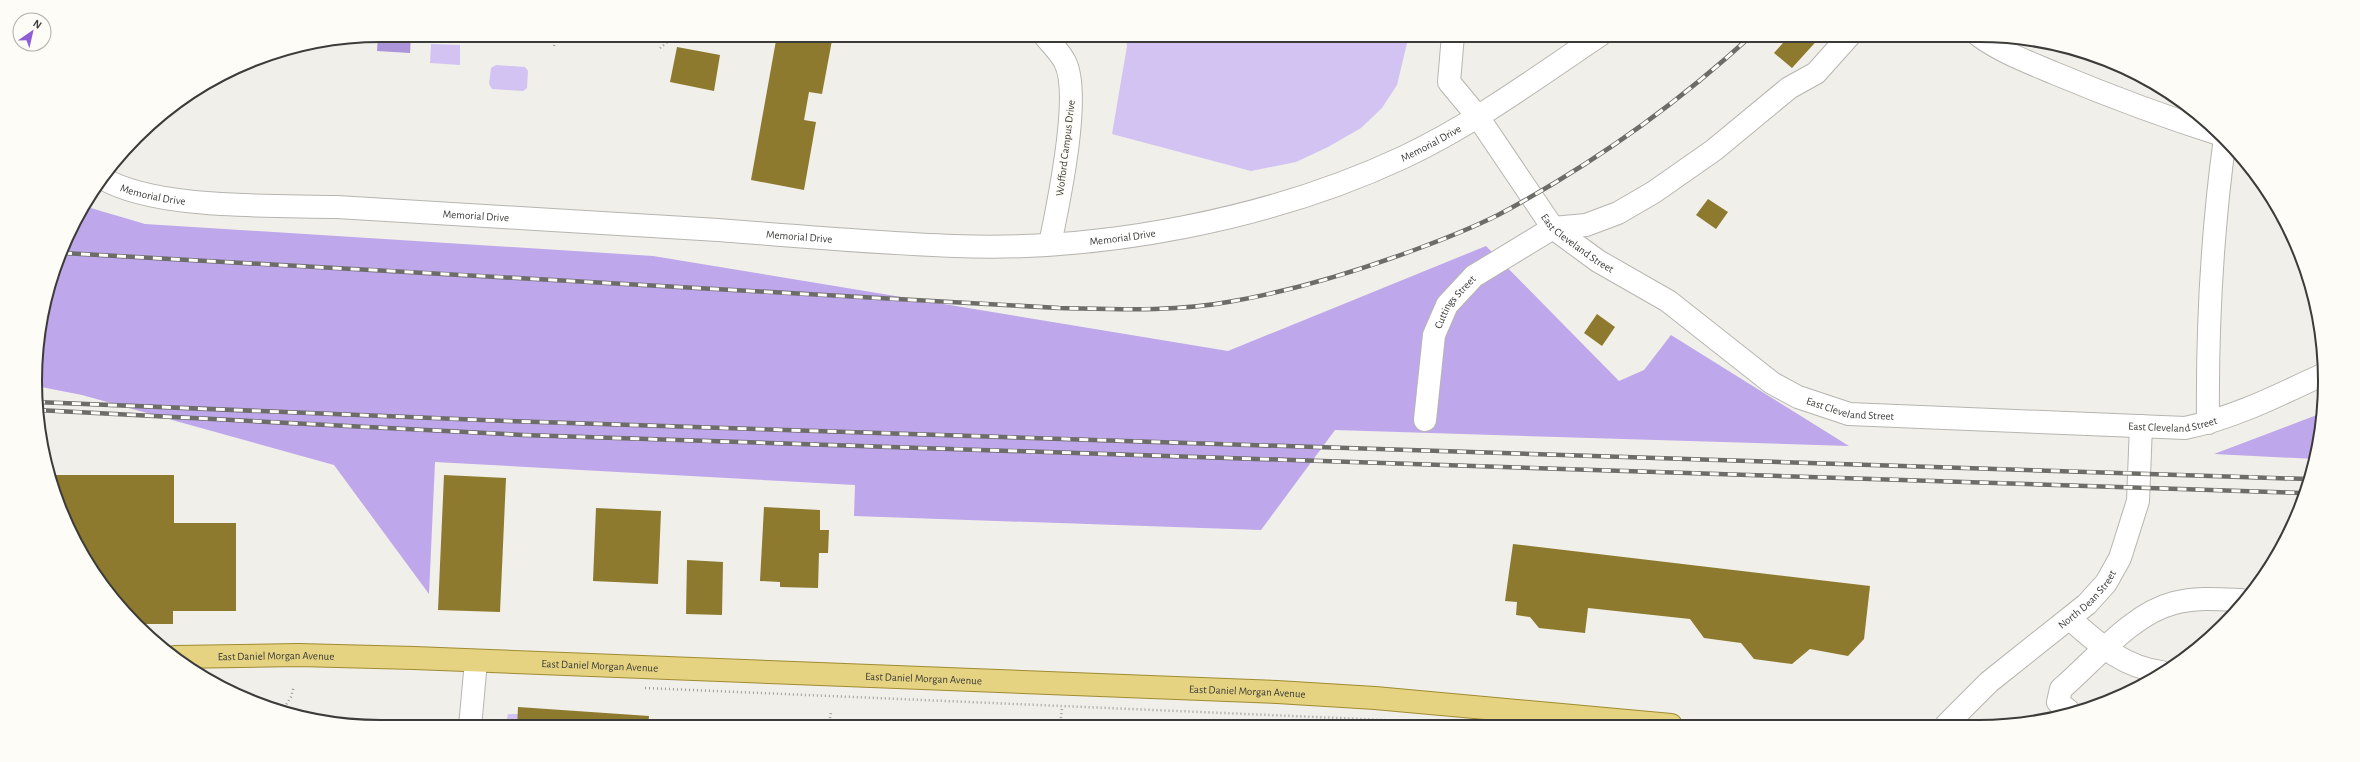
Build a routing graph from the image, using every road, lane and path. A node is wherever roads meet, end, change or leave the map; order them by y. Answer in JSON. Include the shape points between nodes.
{"nodes":[{"id":1,"x":555,"y":42,"type":"edge"},
{"id":2,"x":667,"y":42,"type":"edge"},
{"id":3,"x":1049,"y":42,"type":"edge"},
{"id":4,"x":1452,"y":42,"type":"edge"},
{"id":5,"x":1590,"y":42,"type":"edge"},
{"id":6,"x":1844,"y":42,"type":"edge"},
{"id":7,"x":1989,"y":42,"type":"edge"},
{"id":8,"x":554,"y":46,"type":"dead end"},
{"id":9,"x":660,"y":48,"type":"dead end"},
{"id":10,"x":1478,"y":117,"type":"junction"},
{"id":11,"x":2208,"y":131,"type":"edge"},
{"id":12,"x":2224,"y":147,"type":"edge"},
{"id":13,"x":108,"y":181,"type":"edge"},
{"id":14,"x":1553,"y":228,"type":"junction"},
{"id":15,"x":1050,"y":244,"type":"junction"},
{"id":16,"x":2318,"y":377,"type":"edge"},
{"id":17,"x":1426,"y":420,"type":"dead end"},
{"id":18,"x":2208,"y":423,"type":"junction"},
{"id":19,"x":2141,"y":426,"type":"junction"},
{"id":20,"x":2232,"y":606,"type":"edge"},
{"id":21,"x":2070,"y":619,"type":"junction"},
{"id":22,"x":2105,"y":649,"type":"junction"},
{"id":23,"x":185,"y":657,"type":"edge"},
{"id":24,"x":476,"y":661,"type":"junction"},
{"id":25,"x":2155,"y":671,"type":"edge"},
{"id":26,"x":294,"y":686,"type":"dead end"},
{"id":27,"x":637,"y":688,"type":"dead end"},
{"id":28,"x":285,"y":706,"type":"edge"},
{"id":29,"x":1062,"y":708,"type":"junction"},
{"id":30,"x":2066,"y":708,"type":"edge"},
{"id":31,"x":831,"y":711,"type":"dead end"},
{"id":32,"x":471,"y":720,"type":"edge"},
{"id":33,"x":830,"y":720,"type":"edge"},
{"id":34,"x":1061,"y":720,"type":"edge"},
{"id":35,"x":1389,"y":720,"type":"dead end"},
{"id":36,"x":1616,"y":720,"type":"edge"},
{"id":37,"x":1951,"y":720,"type":"edge"}],
"edges":[{"from":1,"to":8,"type":"path"},
{"from":2,"to":9,"type":"path"},
{"from":3,"to":15,"type":"street","name":"Wofford Campus Drive","via":[[1065,63],[1072,98],[1063,179]]},
{"from":4,"to":10,"type":"street","name":"East Cleveland Street","via":[[1449,82]]},
{"from":5,"to":10,"type":"street"},
{"from":6,"to":14,"type":"street","via":[[1816,73],[1789,88],[1714,150],[1654,192],[1618,213],[1586,226]]},
{"from":7,"to":11,"type":"street","via":[[2001,50],[2078,83],[2170,119]]},
{"from":10,"to":14,"type":"street","name":"East Cleveland Street"},
{"from":10,"to":15,"type":"street","name":"Memorial Drive","via":[[1404,157],[1352,179],[1274,206],[1207,222],[1139,234]]},
{"from":12,"to":18,"type":"street","via":[[2213,261],[2207,368]]},
{"from":13,"to":15,"type":"street","name":"Memorial Drive","via":[[144,194],[235,203],[958,246]]},
{"from":14,"to":17,"type":"street","name":"Cuttings Street","via":[[1474,276],[1447,305],[1434,335]]},
{"from":14,"to":19,"type":"street","name":"East Cleveland Street","via":[[1598,261],[1668,301],[1772,383],[1798,398],[1826,408],[1848,414],[1906,418]]},
{"from":16,"to":18,"type":"street","name":"East Cleveland Street","via":[[2271,399]]},
{"from":18,"to":19,"type":"street","name":"East Cleveland Street","via":[[2185,428]]},
{"from":19,"to":21,"type":"street","name":"North Dean Street","via":[[2138,501],[2120,558],[2097,594]]},
{"from":20,"to":22,"type":"street","via":[[2198,599],[2173,603],[2151,613]]},
{"from":21,"to":22,"type":"street"},
{"from":21,"to":37,"type":"street","name":"North Dean Street","via":[[1989,682]]},
{"from":22,"to":25,"type":"street","via":[[2135,667]]},
{"from":22,"to":30,"type":"street","via":[[2061,689],[2058,702]]},
{"from":23,"to":24,"type":"main road","name":"East Daniel Morgan Avenue","via":[[299,656]]},
{"from":24,"to":32,"type":"street"},
{"from":24,"to":36,"type":"main road","name":"East Daniel Morgan Avenue","via":[[1284,693],[1375,698]]},
{"from":26,"to":28,"type":"path"},
{"from":27,"to":29,"type":"path"},
{"from":29,"to":34,"type":"path"},
{"from":29,"to":35,"type":"path"},
{"from":31,"to":33,"type":"path"}]}
